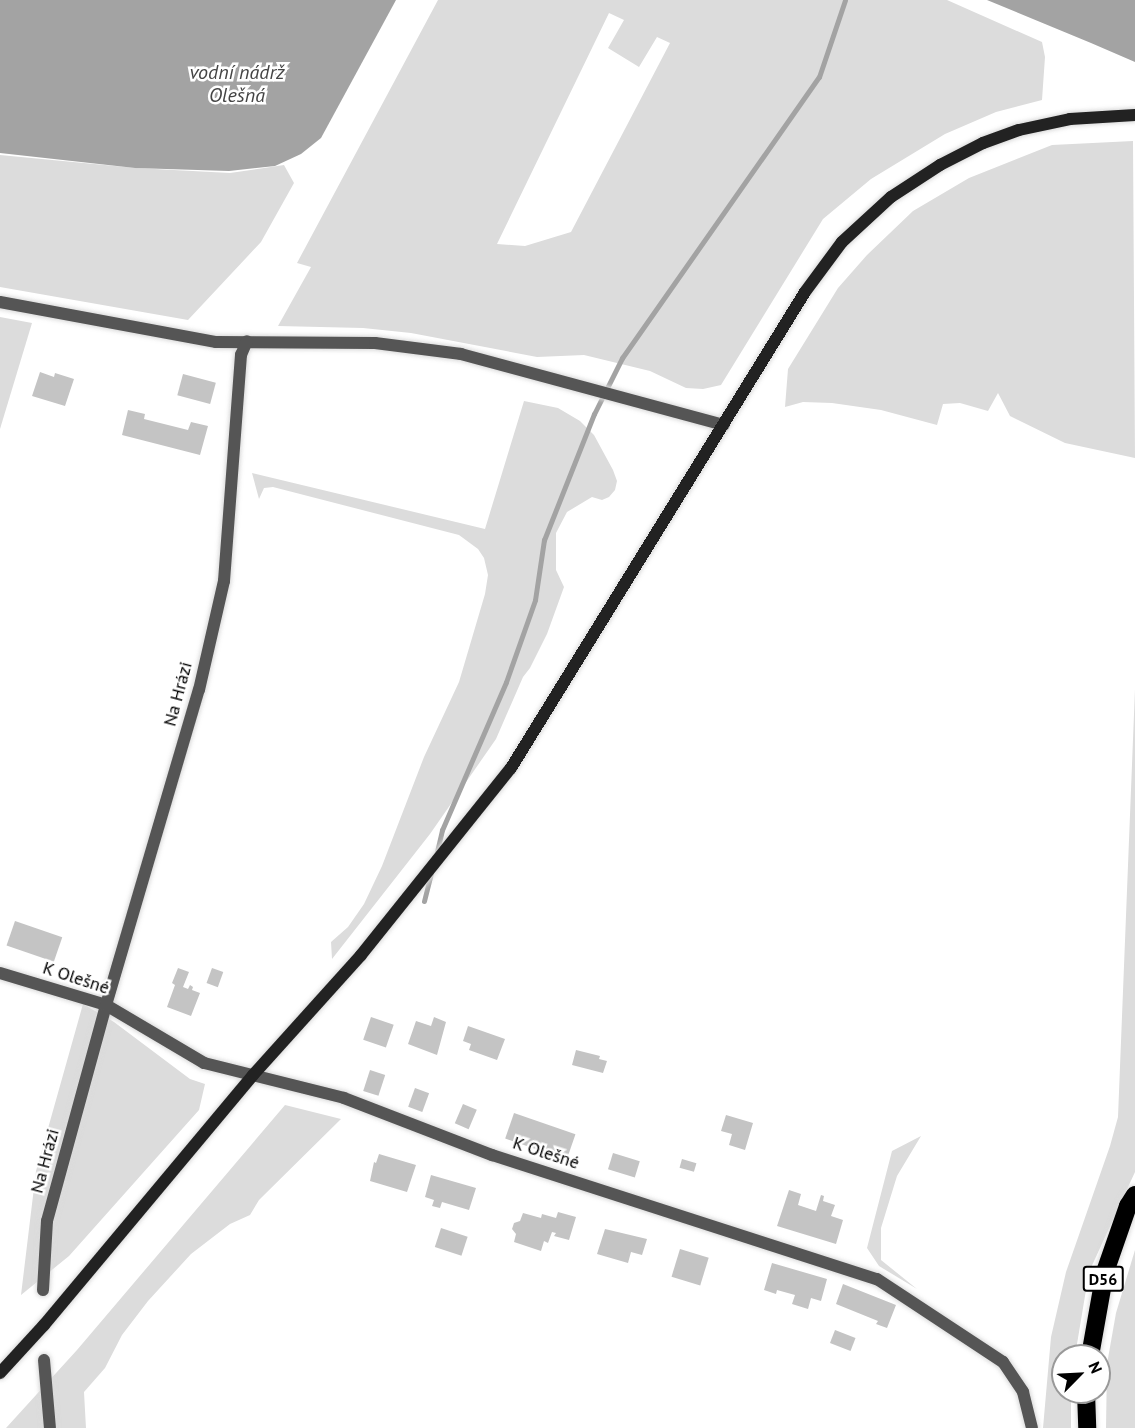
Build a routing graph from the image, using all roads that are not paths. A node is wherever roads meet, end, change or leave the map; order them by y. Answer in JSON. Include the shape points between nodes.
{"nodes":[{"id":1,"x":1135,"y":115,"type":"edge"},
{"id":2,"x":0,"y":302,"type":"edge"},
{"id":3,"x":247,"y":341,"type":"junction"},
{"id":4,"x":724,"y":424,"type":"junction"},
{"id":5,"x":0,"y":973,"type":"edge"},
{"id":6,"x":106,"y":1005,"type":"junction"},
{"id":7,"x":253,"y":1076,"type":"junction"},
{"id":8,"x":1132,"y":1200,"type":"edge"},
{"id":9,"x":43,"y":1290,"type":"dead end"},
{"id":10,"x":1092,"y":1344,"type":"edge"},
{"id":11,"x":44,"y":1360,"type":"dead end"},
{"id":12,"x":0,"y":1373,"type":"edge"},
{"id":13,"x":1086,"y":1404,"type":"edge"},
{"id":14,"x":50,"y":1428,"type":"edge"},
{"id":15,"x":1032,"y":1428,"type":"edge"},
{"id":16,"x":1087,"y":1428,"type":"edge"}],
"edges":[{"from":1,"to":4,"type":"street","via":[[1070,119],[1019,130],[940,165],[891,197],[842,242],[805,292]]},
{"from":2,"to":3,"type":"street","via":[[216,342]]},
{"from":3,"to":4,"type":"street","via":[[375,343],[461,354]]},
{"from":3,"to":6,"type":"street","name":"Na Hrázi","via":[[241,354],[224,581],[199,690]]},
{"from":4,"to":7,"type":"street","via":[[512,768],[361,955]]},
{"from":5,"to":6,"type":"street","name":"K Olešné"},
{"from":6,"to":7,"type":"street","name":"K Olešné","via":[[204,1063]]},
{"from":6,"to":9,"type":"street","name":"Na Hrázi","via":[[47,1221]]},
{"from":7,"to":12,"type":"street"},
{"from":7,"to":15,"type":"street","name":"K Olešné","via":[[344,1098],[492,1155],[877,1279],[1003,1362],[1023,1392]]},
{"from":8,"to":10,"type":"highway","number":"D56","via":[[1105,1272]]},
{"from":11,"to":14,"type":"street"},
{"from":13,"to":16,"type":"highway"}]}
